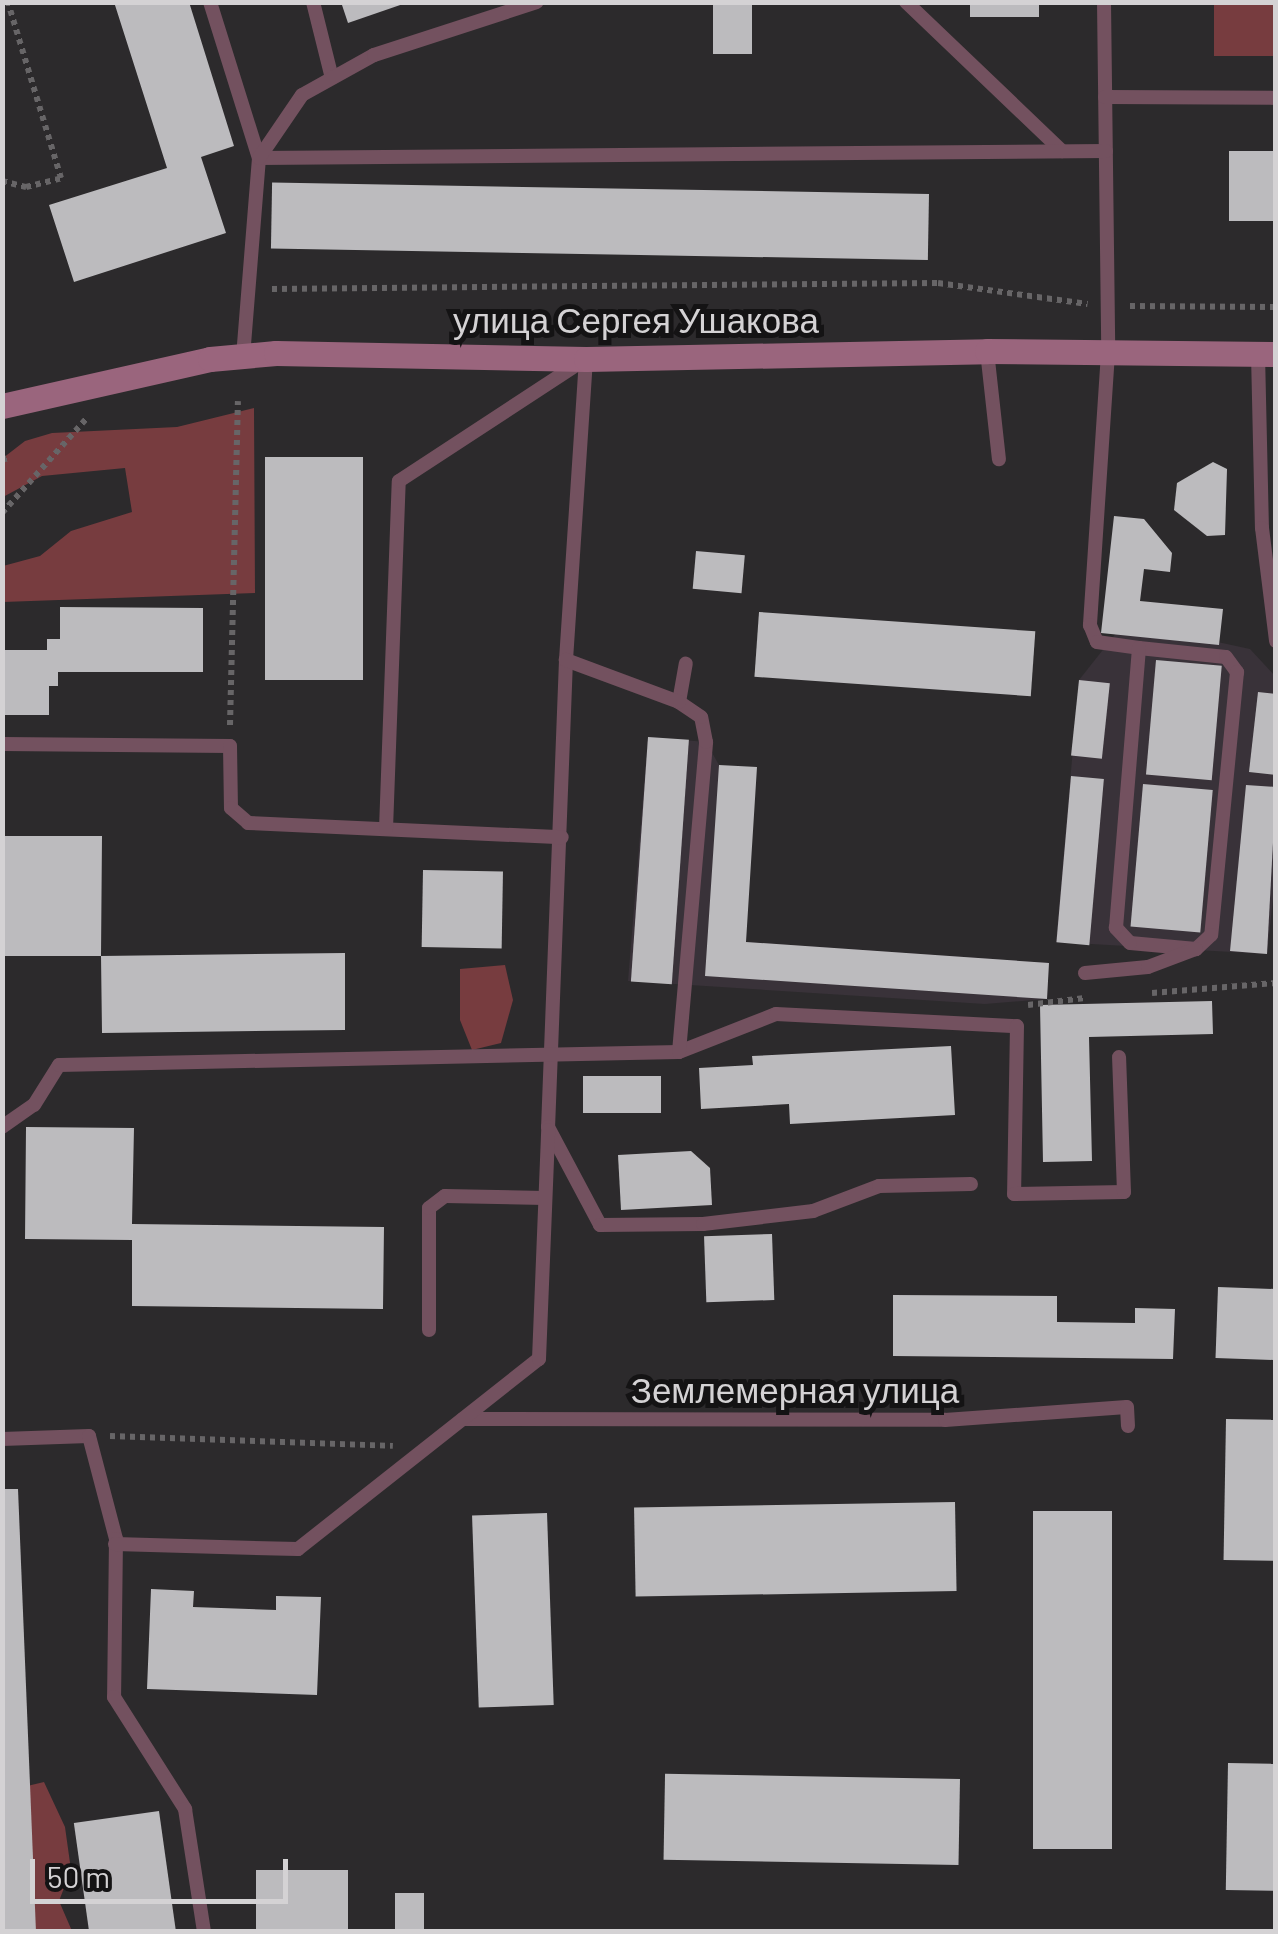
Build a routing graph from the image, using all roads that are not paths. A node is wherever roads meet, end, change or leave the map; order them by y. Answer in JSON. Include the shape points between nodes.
{"nodes":[{"id":1,"x":210,"y":2,"type":"edge"},
{"id":2,"x":313,"y":2,"type":"edge"},
{"id":3,"x":537,"y":2,"type":"edge"},
{"id":4,"x":906,"y":2,"type":"edge"},
{"id":5,"x":1104,"y":2,"type":"edge"},
{"id":6,"x":332,"y":78,"type":"junction"},
{"id":7,"x":1105,"y":97,"type":"junction"},
{"id":8,"x":1276,"y":98,"type":"edge"},
{"id":9,"x":1062,"y":151,"type":"junction"},
{"id":10,"x":1106,"y":151,"type":"junction"},
{"id":11,"x":259,"y":158,"type":"junction"},
{"id":12,"x":987,"y":351,"type":"junction"},
{"id":13,"x":1108,"y":353,"type":"junction"},
{"id":14,"x":1267,"y":354,"type":"edge"},
{"id":15,"x":243,"y":355,"type":"junction"},
{"id":16,"x":586,"y":358,"type":"junction"},
{"id":17,"x":2,"y":406,"type":"edge"},
{"id":18,"x":1258,"y":424,"type":"junction"},
{"id":19,"x":1276,"y":424,"type":"edge"},
{"id":20,"x":999,"y":459,"type":"dead end"},
{"id":21,"x":1262,"y":528,"type":"junction"},
{"id":22,"x":1276,"y":538,"type":"edge"},
{"id":23,"x":1276,"y":641,"type":"edge"},
{"id":24,"x":1139,"y":648,"type":"junction"},
{"id":25,"x":566,"y":660,"type":"junction"},
{"id":26,"x":686,"y":664,"type":"dead end"},
{"id":27,"x":678,"y":702,"type":"junction"},
{"id":28,"x":700,"y":717,"type":"junction"},
{"id":29,"x":716,"y":722,"type":"dead end"},
{"id":30,"x":2,"y":744,"type":"edge"},
{"id":31,"x":386,"y":829,"type":"junction"},
{"id":32,"x":562,"y":837,"type":"junction"},
{"id":33,"x":1196,"y":949,"type":"junction"},
{"id":34,"x":1085,"y":973,"type":"dead end"},
{"id":35,"x":679,"y":1052,"type":"junction"},
{"id":36,"x":550,"y":1055,"type":"junction"},
{"id":37,"x":1119,"y":1058,"type":"dead end"},
{"id":38,"x":2,"y":1126,"type":"edge"},
{"id":39,"x":548,"y":1128,"type":"junction"},
{"id":40,"x":971,"y":1184,"type":"dead end"},
{"id":41,"x":546,"y":1198,"type":"junction"},
{"id":42,"x":429,"y":1330,"type":"dead end"},
{"id":43,"x":462,"y":1419,"type":"junction"},
{"id":44,"x":1128,"y":1426,"type":"dead end"},
{"id":45,"x":2,"y":1439,"type":"edge"},
{"id":46,"x":116,"y":1544,"type":"junction"},
{"id":47,"x":204,"y":1932,"type":"edge"}],
"edges":[{"from":1,"to":11,"type":"lane"},
{"from":2,"to":6,"type":"lane"},
{"from":3,"to":6,"type":"lane","via":[[374,56]]},
{"from":4,"to":9,"type":"lane"},
{"from":5,"to":7,"type":"lane"},
{"from":6,"to":11,"type":"lane","via":[[302,95]]},
{"from":7,"to":8,"type":"lane"},
{"from":7,"to":10,"type":"lane"},
{"from":9,"to":10,"type":"lane"},
{"from":9,"to":11,"type":"lane"},
{"from":10,"to":13,"type":"lane"},
{"from":11,"to":15,"type":"lane"},
{"from":12,"to":13,"type":"street","name":"улица Сергея Ушакова"},
{"from":12,"to":16,"type":"street","name":"улица Сергея Ушакова"},
{"from":12,"to":20,"type":"lane"},
{"from":13,"to":14,"type":"street","name":"улица Сергея Ушакова"},
{"from":13,"to":24,"type":"lane","via":[[1090,625],[1097,642]]},
{"from":14,"to":18,"type":"lane"},
{"from":15,"to":16,"type":"street","name":"улица Сергея Ушакова"},
{"from":15,"to":17,"type":"street","name":"улица Сергея Ушакова"},
{"from":16,"to":25,"type":"lane"},
{"from":16,"to":31,"type":"lane","via":[[399,481]]},
{"from":18,"to":19,"type":"lane"},
{"from":18,"to":21,"type":"lane"},
{"from":21,"to":22,"type":"lane"},
{"from":21,"to":23,"type":"lane"},
{"from":24,"to":33,"type":"lane","via":[[1116,928],[1130,943]]},
{"from":24,"to":33,"type":"lane","via":[[1226,657],[1238,672],[1212,935]]},
{"from":25,"to":27,"type":"lane"},
{"from":25,"to":32,"type":"lane"},
{"from":26,"to":27,"type":"lane"},
{"from":27,"to":28,"type":"lane"},
{"from":28,"to":29,"type":"lane"},
{"from":28,"to":35,"type":"lane","via":[[706,742]]},
{"from":30,"to":31,"type":"lane","via":[[230,746],[232,808],[239,818]]},
{"from":31,"to":32,"type":"lane"},
{"from":32,"to":36,"type":"lane"},
{"from":33,"to":34,"type":"lane","via":[[1148,967]]},
{"from":35,"to":36,"type":"lane"},
{"from":35,"to":37,"type":"lane","via":[[776,1014],[1016,1026],[1014,1194],[1124,1192]]},
{"from":36,"to":38,"type":"lane","via":[[60,1065],[34,1104]]},
{"from":36,"to":39,"type":"lane"},
{"from":39,"to":40,"type":"lane","via":[[600,1226],[703,1224],[813,1211],[879,1186]]},
{"from":39,"to":41,"type":"lane"},
{"from":41,"to":42,"type":"lane","via":[[446,1196],[429,1208]]},
{"from":41,"to":43,"type":"lane","via":[[540,1359]]},
{"from":43,"to":44,"type":"lane","name":"Землемерная улица","via":[[945,1420],[1127,1407]]},
{"from":43,"to":46,"type":"lane","via":[[298,1549]]},
{"from":45,"to":46,"type":"lane","via":[[89,1436]]},
{"from":46,"to":47,"type":"lane","via":[[114,1697],[185,1809]]}]}
